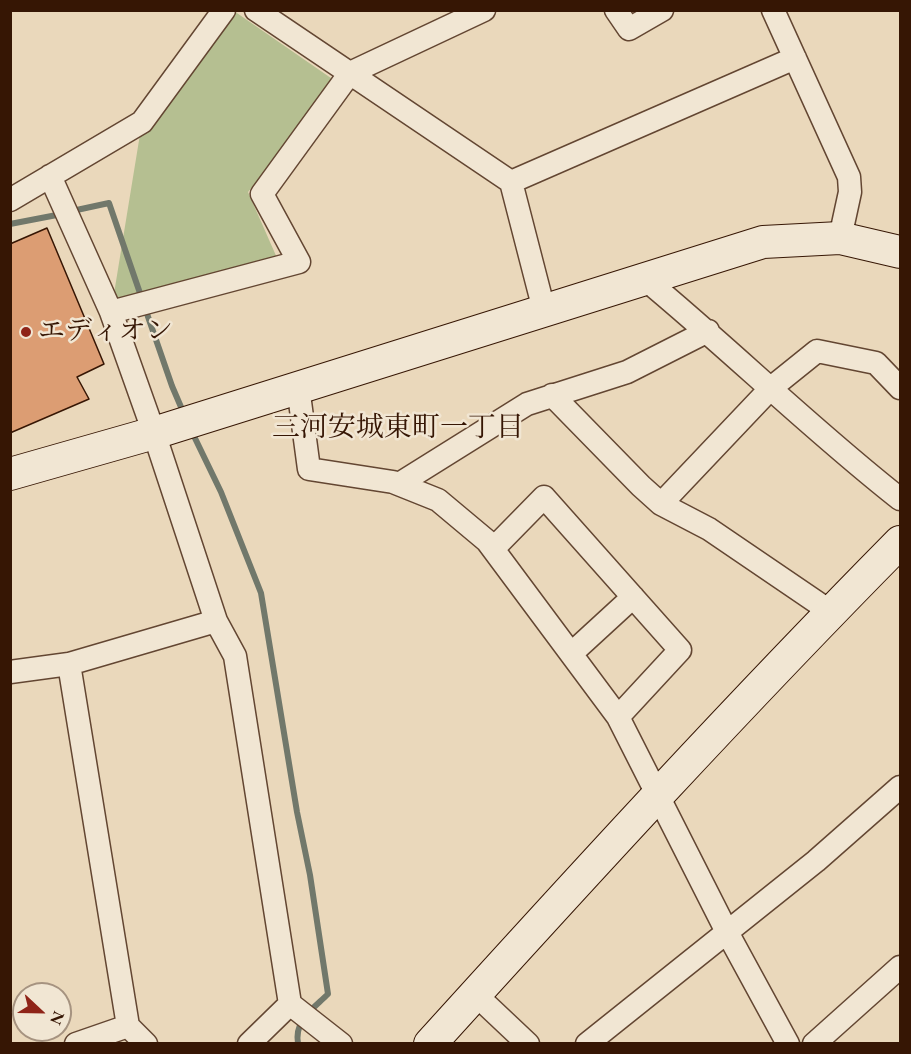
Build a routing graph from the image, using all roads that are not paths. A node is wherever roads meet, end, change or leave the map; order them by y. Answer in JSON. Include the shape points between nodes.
{"nodes":[{"id":1,"x":224,"y":10,"type":"edge"},
{"id":2,"x":256,"y":10,"type":"edge"},
{"id":3,"x":484,"y":10,"type":"edge"},
{"id":4,"x":616,"y":10,"type":"edge"},
{"id":5,"x":662,"y":10,"type":"edge"},
{"id":6,"x":773,"y":10,"type":"edge"},
{"id":7,"x":795,"y":58,"type":"junction"},
{"id":8,"x":350,"y":73,"type":"junction"},
{"id":9,"x":50,"y":176,"type":"junction"},
{"id":10,"x":511,"y":182,"type":"junction"},
{"id":11,"x":10,"y":200,"type":"edge"},
{"id":12,"x":840,"y":238,"type":"junction"},
{"id":13,"x":900,"y":252,"type":"edge"},
{"id":14,"x":645,"y":279,"type":"junction"},
{"id":15,"x":544,"y":310,"type":"junction"},
{"id":16,"x":111,"y":312,"type":"junction"},
{"id":17,"x":708,"y":332,"type":"junction"},
{"id":18,"x":298,"y":387,"type":"junction"},
{"id":19,"x":771,"y":388,"type":"junction"},
{"id":20,"x":900,"y":388,"type":"edge"},
{"id":21,"x":552,"y":395,"type":"junction"},
{"id":22,"x":154,"y":433,"type":"junction"},
{"id":23,"x":10,"y":474,"type":"edge"},
{"id":24,"x":399,"y":484,"type":"junction"},
{"id":25,"x":900,"y":499,"type":"edge"},
{"id":26,"x":661,"y":504,"type":"junction"},
{"id":27,"x":900,"y":542,"type":"edge"},
{"id":28,"x":493,"y":549,"type":"junction"},
{"id":29,"x":633,"y":597,"type":"junction"},
{"id":30,"x":831,"y":612,"type":"junction"},
{"id":31,"x":216,"y":621,"type":"junction"},
{"id":32,"x":572,"y":654,"type":"junction"},
{"id":33,"x":69,"y":664,"type":"junction"},
{"id":34,"x":10,"y":672,"type":"edge"},
{"id":35,"x":618,"y":717,"type":"junction"},
{"id":36,"x":900,"y":787,"type":"edge"},
{"id":37,"x":657,"y":795,"type":"junction"},
{"id":38,"x":727,"y":932,"type":"junction"},
{"id":39,"x":900,"y":967,"type":"edge"},
{"id":40,"x":475,"y":994,"type":"junction"},
{"id":41,"x":290,"y":1004,"type":"junction"},
{"id":42,"x":128,"y":1026,"type":"junction"},
{"id":43,"x":75,"y":1044,"type":"edge"},
{"id":44,"x":146,"y":1044,"type":"edge"},
{"id":45,"x":249,"y":1044,"type":"edge"},
{"id":46,"x":341,"y":1044,"type":"edge"},
{"id":47,"x":430,"y":1044,"type":"edge"},
{"id":48,"x":528,"y":1044,"type":"edge"},
{"id":49,"x":587,"y":1044,"type":"edge"},
{"id":50,"x":788,"y":1044,"type":"edge"},
{"id":51,"x":814,"y":1044,"type":"edge"}],
"edges":[{"from":1,"to":9,"type":"street","via":[[142,122]]},
{"from":2,"to":8,"type":"street"},
{"from":3,"to":8,"type":"street"},
{"from":4,"to":5,"type":"street","via":[[629,29]]},
{"from":6,"to":7,"type":"street"},
{"from":7,"to":10,"type":"street"},
{"from":7,"to":12,"type":"street","via":[[849,177],[850,192]]},
{"from":8,"to":10,"type":"street"},
{"from":8,"to":16,"type":"street","via":[[262,194],[299,262]]},
{"from":9,"to":11,"type":"street"},
{"from":9,"to":16,"type":"street"},
{"from":10,"to":15,"type":"street"},
{"from":12,"to":13,"type":"street"},
{"from":12,"to":14,"type":"street","via":[[763,242]]},
{"from":14,"to":15,"type":"street"},
{"from":14,"to":17,"type":"street"},
{"from":15,"to":18,"type":"street"},
{"from":16,"to":22,"type":"street"},
{"from":17,"to":19,"type":"street"},
{"from":17,"to":21,"type":"street","via":[[627,372]]},
{"from":18,"to":22,"type":"street"},
{"from":18,"to":24,"type":"street","via":[[309,469]]},
{"from":19,"to":20,"type":"street","via":[[817,351],[876,363]]},
{"from":19,"to":25,"type":"street"},
{"from":19,"to":26,"type":"street"},
{"from":21,"to":24,"type":"street","via":[[527,404]]},
{"from":21,"to":26,"type":"street"},
{"from":22,"to":23,"type":"street"},
{"from":22,"to":31,"type":"street"},
{"from":24,"to":28,"type":"street","via":[[438,500]]},
{"from":26,"to":30,"type":"street","via":[[709,529]]},
{"from":27,"to":30,"type":"street"},
{"from":28,"to":29,"type":"street","via":[[544,497]]},
{"from":28,"to":32,"type":"street"},
{"from":29,"to":32,"type":"street"},
{"from":29,"to":35,"type":"street","via":[[680,650]]},
{"from":30,"to":37,"type":"street"},
{"from":31,"to":33,"type":"street"},
{"from":31,"to":41,"type":"street","via":[[235,656]]},
{"from":32,"to":35,"type":"street"},
{"from":33,"to":34,"type":"street"},
{"from":33,"to":42,"type":"street"},
{"from":35,"to":37,"type":"street"},
{"from":36,"to":38,"type":"street"},
{"from":37,"to":38,"type":"street"},
{"from":37,"to":40,"type":"street"},
{"from":38,"to":49,"type":"street"},
{"from":38,"to":50,"type":"street"},
{"from":39,"to":51,"type":"street"},
{"from":40,"to":47,"type":"street"},
{"from":40,"to":48,"type":"street"},
{"from":41,"to":45,"type":"street"},
{"from":41,"to":46,"type":"street"},
{"from":42,"to":43,"type":"street"},
{"from":42,"to":44,"type":"street"}]}
